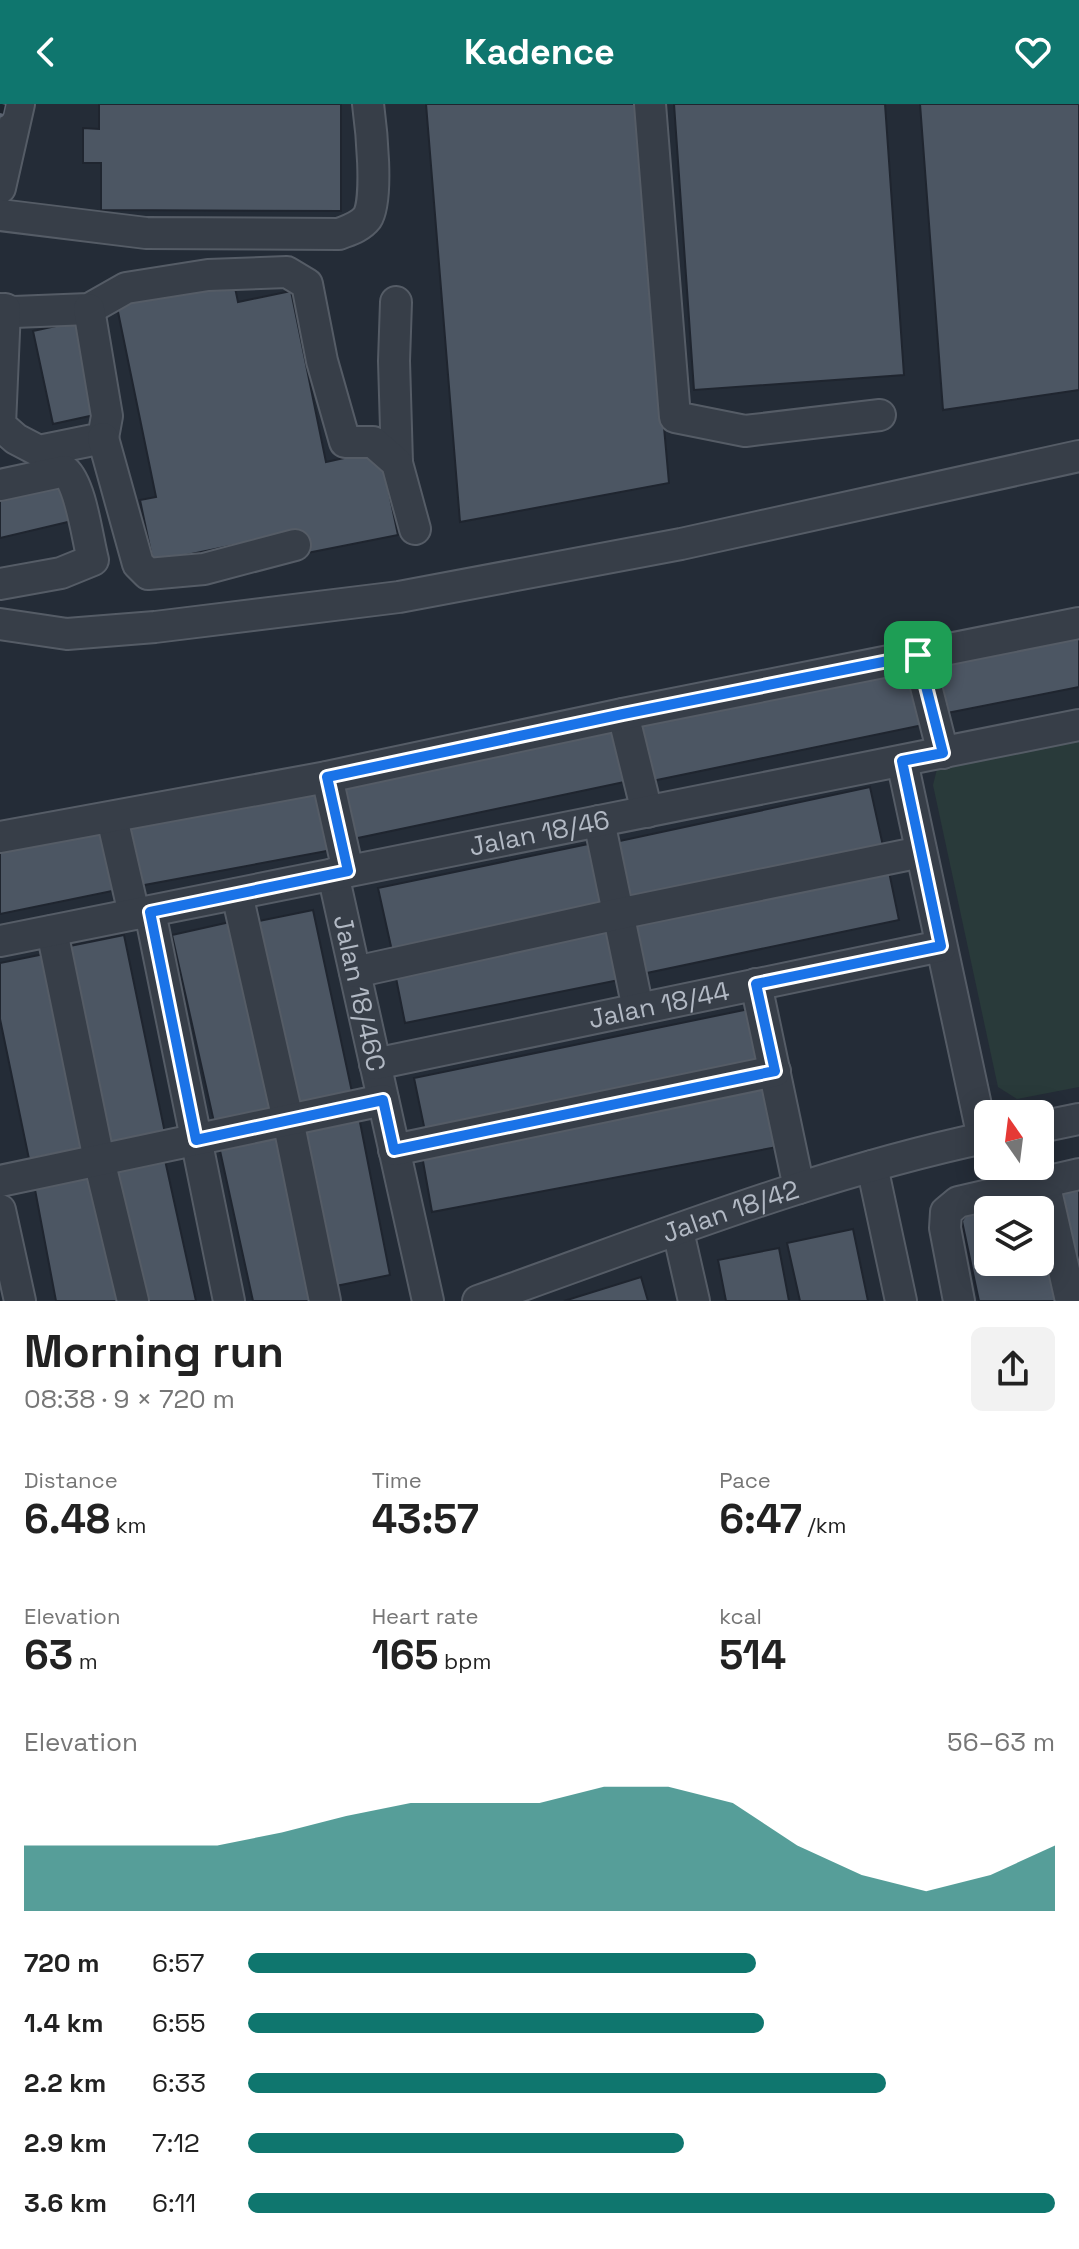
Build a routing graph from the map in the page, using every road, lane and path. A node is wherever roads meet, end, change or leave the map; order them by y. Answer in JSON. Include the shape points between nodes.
{"nodes":[{"id":1,"x":12,"y":104,"type":"edge"},
{"id":2,"x":19,"y":104,"type":"edge"},
{"id":3,"x":368,"y":104,"type":"edge"},
{"id":4,"x":650,"y":104,"type":"edge"},
{"id":5,"x":0,"y":105,"type":"edge"},
{"id":6,"x":0,"y":188,"type":"edge"},
{"id":7,"x":0,"y":215,"type":"edge"},
{"id":8,"x":396,"y":302,"type":"dead end"},
{"id":9,"x":2,"y":309,"type":"edge"},
{"id":10,"x":89,"y":309,"type":"junction"},
{"id":11,"x":880,"y":415,"type":"dead end"},
{"id":12,"x":103,"y":438,"type":"junction"},
{"id":13,"x":1079,"y":456,"type":"edge"},
{"id":14,"x":397,"y":463,"type":"junction"},
{"id":15,"x":0,"y":485,"type":"edge"},
{"id":16,"x":415,"y":529,"type":"dead end"},
{"id":17,"x":295,"y":545,"type":"dead end"},
{"id":18,"x":0,"y":584,"type":"edge"},
{"id":19,"x":1079,"y":623,"type":"edge"},
{"id":20,"x":0,"y":624,"type":"edge"},
{"id":21,"x":918,"y":655,"type":"junction"},
{"id":22,"x":623,"y":714,"type":"junction"},
{"id":23,"x":1079,"y":725,"type":"edge"},
{"id":24,"x":943,"y":753,"type":"junction"},
{"id":25,"x":902,"y":761,"type":"junction"},
{"id":26,"x":327,"y":777,"type":"junction"},
{"id":27,"x":647,"y":812,"type":"junction"},
{"id":28,"x":112,"y":818,"type":"junction"},
{"id":29,"x":599,"y":821,"type":"junction"},
{"id":30,"x":0,"y":837,"type":"edge"},
{"id":31,"x":921,"y":852,"type":"junction"},
{"id":32,"x":341,"y":873,"type":"junction"},
{"id":33,"x":237,"y":894,"type":"junction"},
{"id":34,"x":142,"y":913,"type":"junction"},
{"id":35,"x":618,"y":914,"type":"junction"},
{"id":36,"x":52,"y":931,"type":"junction"},
{"id":37,"x":0,"y":941,"type":"edge"},
{"id":38,"x":941,"y":946,"type":"junction"},
{"id":39,"x":355,"y":972,"type":"junction"},
{"id":40,"x":756,"y":984,"type":"junction"},
{"id":41,"x":638,"y":1009,"type":"junction"},
{"id":42,"x":375,"y":1064,"type":"junction"},
{"id":43,"x":775,"y":1071,"type":"junction"},
{"id":44,"x":383,"y":1100,"type":"junction"},
{"id":45,"x":977,"y":1100,"type":"edge"},
{"id":46,"x":1079,"y":1119,"type":"edge"},
{"id":47,"x":288,"y":1120,"type":"junction"},
{"id":48,"x":1054,"y":1124,"type":"edge"},
{"id":49,"x":196,"y":1140,"type":"junction"},
{"id":50,"x":974,"y":1141,"type":"edge"},
{"id":51,"x":394,"y":1150,"type":"junction"},
{"id":52,"x":99,"y":1160,"type":"junction"},
{"id":53,"x":872,"y":1166,"type":"junction"},
{"id":54,"x":1079,"y":1174,"type":"edge"},
{"id":55,"x":0,"y":1181,"type":"edge"},
{"id":56,"x":1044,"y":1182,"type":"junction"},
{"id":57,"x":799,"y":1188,"type":"junction"},
{"id":58,"x":0,"y":1210,"type":"edge"},
{"id":59,"x":678,"y":1231,"type":"junction"},
{"id":60,"x":20,"y":1301,"type":"edge"},
{"id":61,"x":133,"y":1301,"type":"edge"},
{"id":62,"x":229,"y":1301,"type":"edge"},
{"id":63,"x":325,"y":1301,"type":"edge"},
{"id":64,"x":428,"y":1301,"type":"edge"},
{"id":65,"x":478,"y":1301,"type":"edge"},
{"id":66,"x":694,"y":1301,"type":"edge"},
{"id":67,"x":901,"y":1301,"type":"edge"},
{"id":68,"x":959,"y":1301,"type":"edge"},
{"id":69,"x":1071,"y":1301,"type":"edge"}],
"edges":[{"from":1,"to":5,"type":"street"},
{"from":2,"to":6,"type":"street"},
{"from":3,"to":7,"type":"street","via":[[374,161],[369,216],[339,234],[146,233]]},
{"from":4,"to":11,"type":"street","via":[[675,417],[745,431]]},
{"from":8,"to":14,"type":"street"},
{"from":9,"to":10,"type":"street"},
{"from":9,"to":12,"type":"street","via":[[0,425],[39,451]]},
{"from":10,"to":12,"type":"street","via":[[107,416]]},
{"from":10,"to":14,"type":"street","via":[[126,288],[208,275],[287,272],[307,284],[345,442],[373,442]]},
{"from":12,"to":17,"type":"street","via":[[138,564],[148,574],[204,569]]},
{"from":13,"to":20,"type":"street","via":[[681,544],[399,597],[67,634]]},
{"from":14,"to":16,"type":"street"},
{"from":15,"to":18,"type":"street","via":[[65,471],[79,494],[93,560],[61,573]]},
{"from":19,"to":21,"type":"street"},
{"from":21,"to":22,"type":"street"},
{"from":21,"to":24,"type":"street"},
{"from":22,"to":26,"type":"street"},
{"from":22,"to":27,"type":"street"},
{"from":23,"to":24,"type":"street","name":"Jalan 18/46"},
{"from":24,"to":25,"type":"street","name":"Jalan 18/46"},
{"from":25,"to":27,"type":"street","name":"Jalan 18/46"},
{"from":25,"to":31,"type":"street"},
{"from":26,"to":28,"type":"street"},
{"from":26,"to":32,"type":"street","name":"Jalan 18/46C"},
{"from":27,"to":29,"type":"street","name":"Jalan 18/46"},
{"from":28,"to":30,"type":"street"},
{"from":28,"to":34,"type":"street"},
{"from":29,"to":32,"type":"street","name":"Jalan 18/46"},
{"from":29,"to":35,"type":"street"},
{"from":31,"to":35,"type":"street"},
{"from":31,"to":38,"type":"street"},
{"from":32,"to":33,"type":"street","name":"Jalan 18/46"},
{"from":32,"to":39,"type":"street","name":"Jalan 18/46C"},
{"from":33,"to":34,"type":"street","name":"Jalan 18/46"},
{"from":33,"to":47,"type":"street"},
{"from":34,"to":36,"type":"street","name":"Jalan 18/46"},
{"from":34,"to":49,"type":"street"},
{"from":35,"to":39,"type":"street"},
{"from":35,"to":41,"type":"street"},
{"from":36,"to":37,"type":"street","name":"Jalan 18/46"},
{"from":36,"to":52,"type":"street"},
{"from":38,"to":40,"type":"street","name":"Jalan 18/44"},
{"from":38,"to":45,"type":"street"},
{"from":39,"to":42,"type":"street","name":"Jalan 18/46C"},
{"from":40,"to":41,"type":"street","name":"Jalan 18/44"},
{"from":40,"to":43,"type":"street"},
{"from":41,"to":42,"type":"street","name":"Jalan 18/44"},
{"from":42,"to":44,"type":"street","name":"Jalan 18/46C"},
{"from":43,"to":51,"type":"street"},
{"from":43,"to":57,"type":"street"},
{"from":44,"to":47,"type":"street"},
{"from":44,"to":51,"type":"street","name":"Jalan 18/46C"},
{"from":46,"to":48,"type":"street"},
{"from":47,"to":49,"type":"street"},
{"from":47,"to":63,"type":"street"},
{"from":49,"to":52,"type":"street"},
{"from":49,"to":62,"type":"street"},
{"from":50,"to":53,"type":"street","name":"Jalan 18/42"},
{"from":51,"to":64,"type":"street","name":"Jalan 18/46C"},
{"from":52,"to":55,"type":"street"},
{"from":52,"to":61,"type":"street"},
{"from":53,"to":57,"type":"street","name":"Jalan 18/42"},
{"from":53,"to":67,"type":"street"},
{"from":54,"to":56,"type":"street"},
{"from":56,"to":68,"type":"street","via":[[958,1202],[946,1212]]},
{"from":56,"to":69,"type":"street"},
{"from":57,"to":59,"type":"street","name":"Jalan 18/42"},
{"from":58,"to":60,"type":"street"},
{"from":59,"to":65,"type":"street","name":"Jalan 18/42"},
{"from":59,"to":66,"type":"street"}]}
